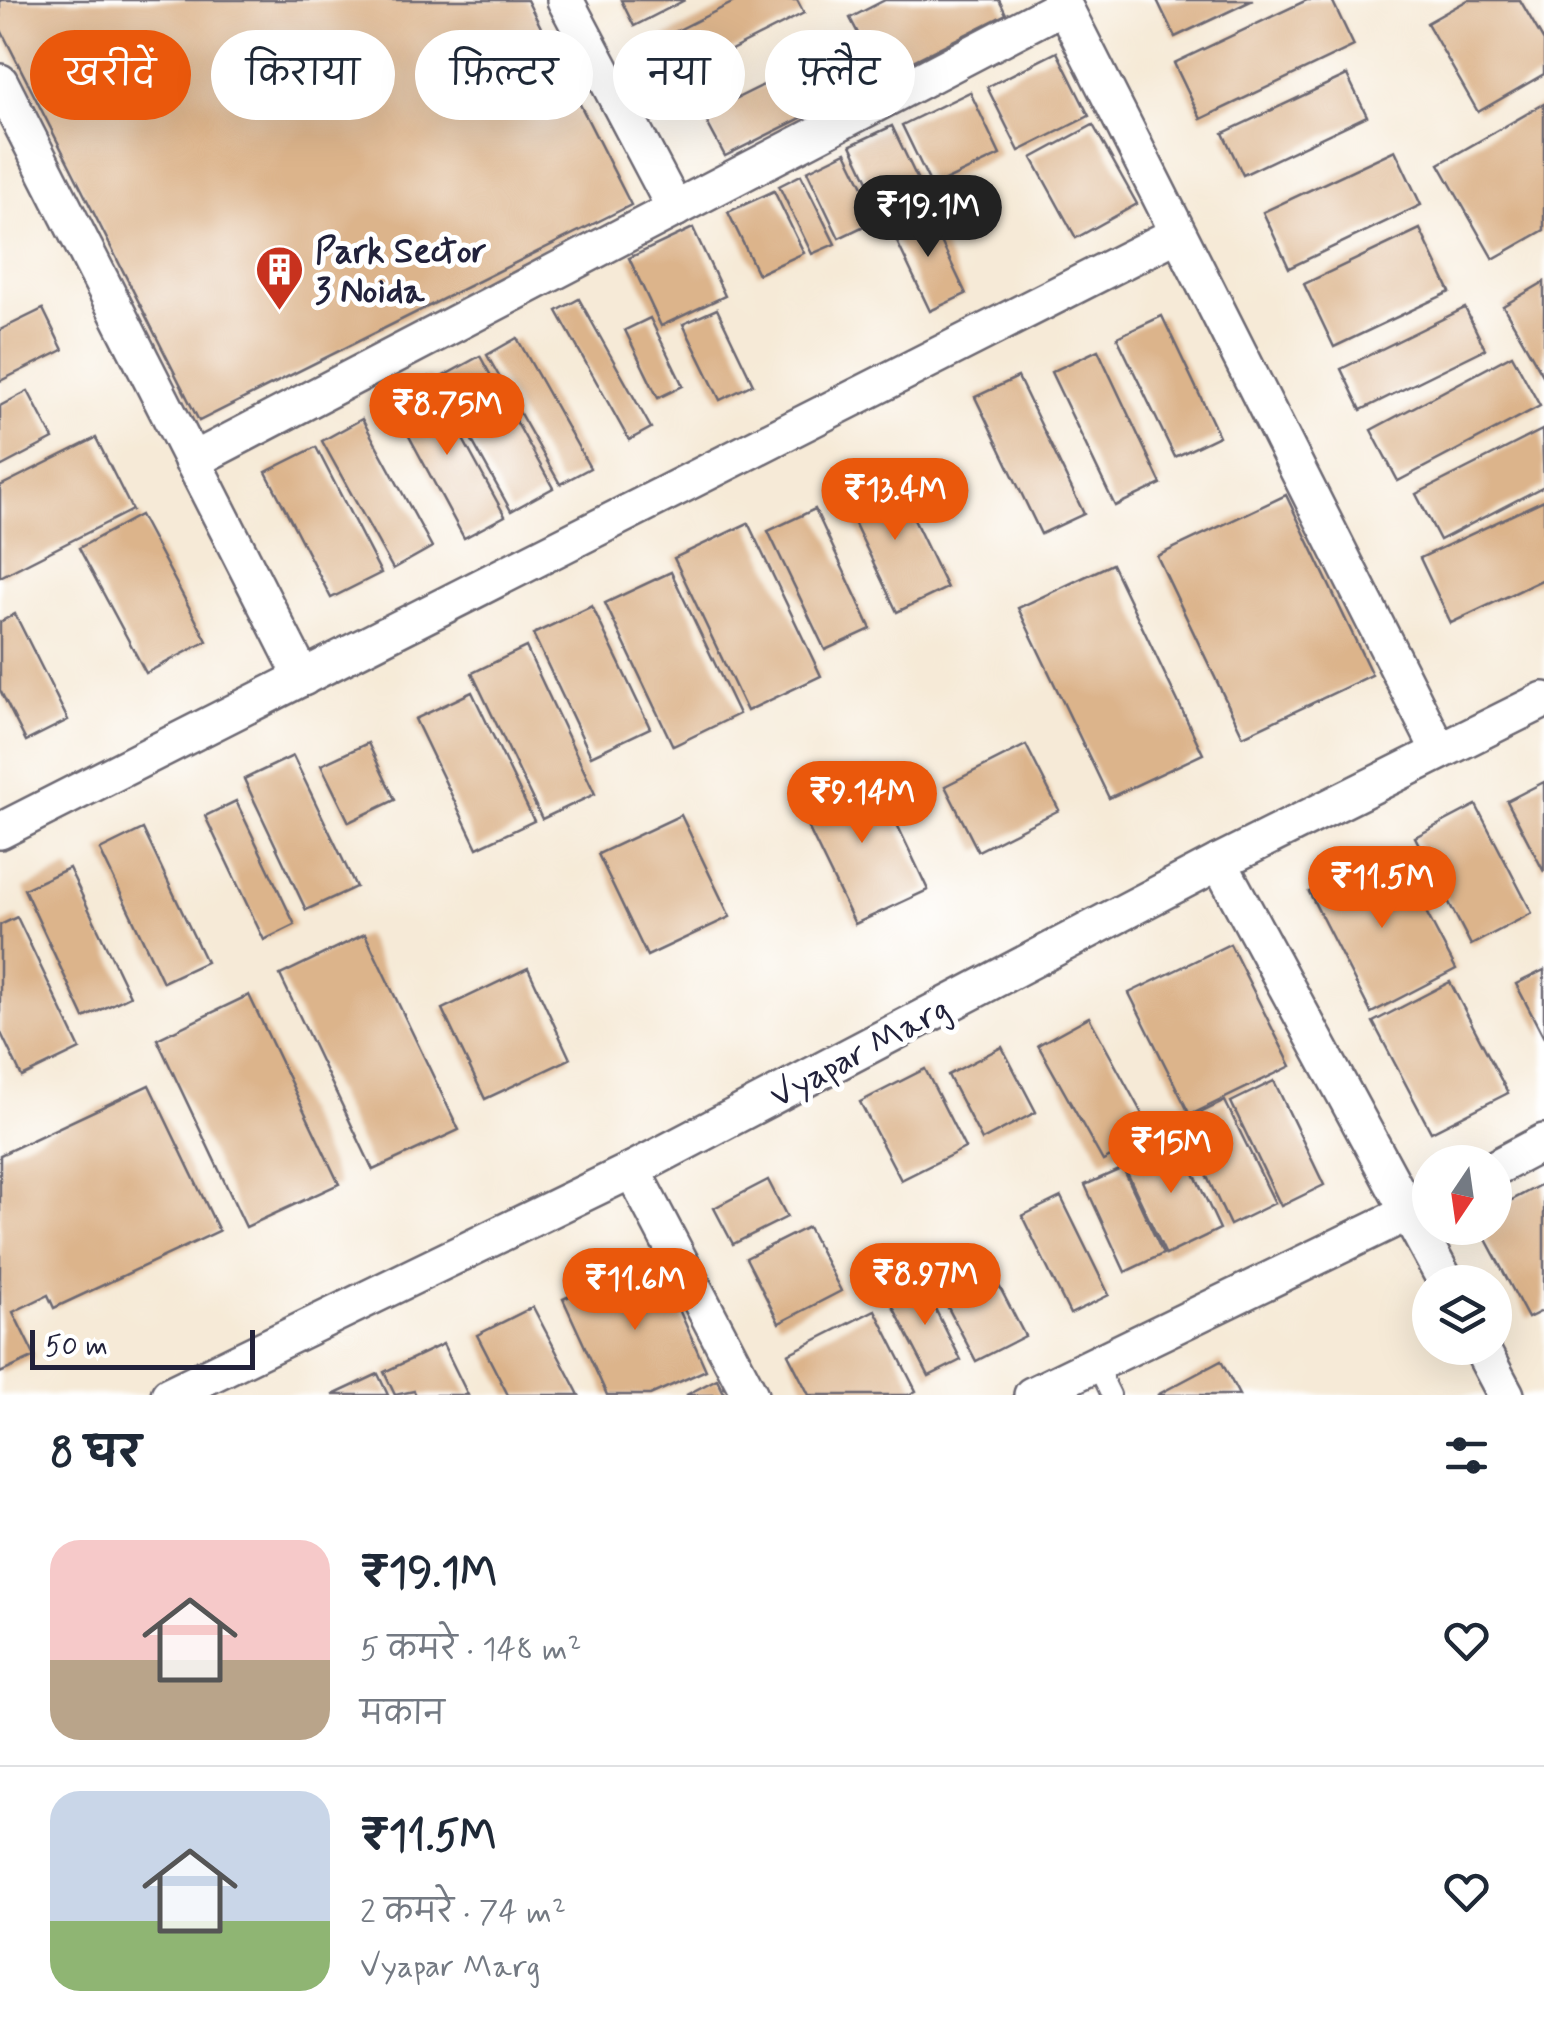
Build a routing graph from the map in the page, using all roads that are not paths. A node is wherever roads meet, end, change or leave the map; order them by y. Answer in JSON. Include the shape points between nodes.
{"nodes":[{"id":1,"x":565,"y":0,"type":"edge"},
{"id":2,"x":1062,"y":3,"type":"edge"},
{"id":3,"x":0,"y":82,"type":"edge"},
{"id":4,"x":676,"y":208,"type":"junction"},
{"id":5,"x":1178,"y":234,"type":"junction"},
{"id":6,"x":192,"y":460,"type":"junction"},
{"id":7,"x":302,"y":678,"type":"junction"},
{"id":8,"x":1544,"y":700,"type":"edge"},
{"id":9,"x":1439,"y":750,"type":"junction"},
{"id":10,"x":0,"y":831,"type":"edge"},
{"id":11,"x":1219,"y":862,"type":"junction"},
{"id":12,"x":1544,"y":1142,"type":"edge"},
{"id":13,"x":1512,"y":1159,"type":"edge"},
{"id":14,"x":632,"y":1170,"type":"junction"},
{"id":15,"x":1412,"y":1193,"type":"edge"},
{"id":16,"x":1412,"y":1211,"type":"edge"},
{"id":17,"x":1489,"y":1365,"type":"edge"},
{"id":18,"x":1103,"y":1380,"type":"edge"},
{"id":19,"x":170,"y":1395,"type":"edge"},
{"id":20,"x":750,"y":1395,"type":"edge"},
{"id":21,"x":1032,"y":1395,"type":"edge"},
{"id":22,"x":1506,"y":1395,"type":"edge"}],
"edges":[{"from":1,"to":4,"type":"street"},
{"from":2,"to":4,"type":"street"},
{"from":2,"to":5,"type":"street"},
{"from":3,"to":6,"type":"street"},
{"from":4,"to":6,"type":"street"},
{"from":5,"to":7,"type":"street"},
{"from":5,"to":9,"type":"street"},
{"from":6,"to":7,"type":"street"},
{"from":7,"to":10,"type":"street"},
{"from":8,"to":9,"type":"street","name":"Vyapar Marg"},
{"from":9,"to":11,"type":"street","name":"Vyapar Marg"},
{"from":11,"to":14,"type":"street","name":"Vyapar Marg"},
{"from":11,"to":15,"type":"street"},
{"from":12,"to":13,"type":"street"},
{"from":14,"to":19,"type":"street","name":"Vyapar Marg"},
{"from":14,"to":20,"type":"street"},
{"from":16,"to":18,"type":"street"},
{"from":17,"to":22,"type":"street"},
{"from":18,"to":21,"type":"street"}]}
